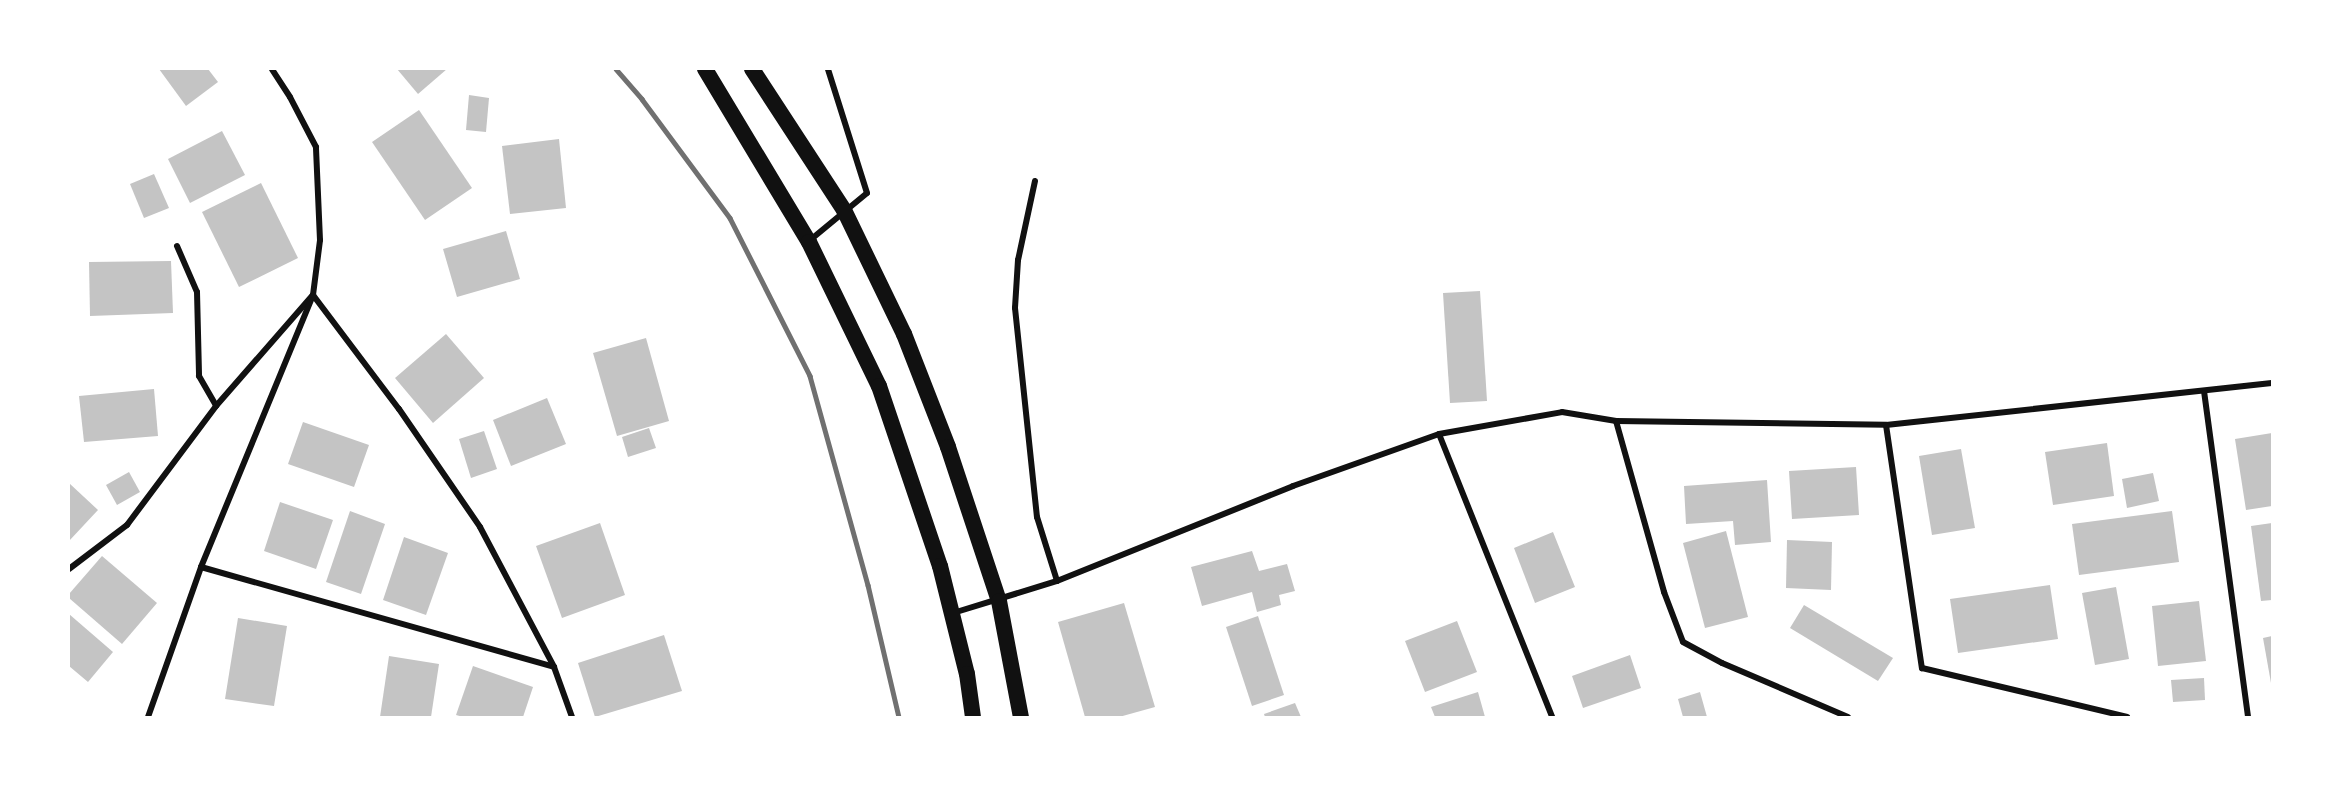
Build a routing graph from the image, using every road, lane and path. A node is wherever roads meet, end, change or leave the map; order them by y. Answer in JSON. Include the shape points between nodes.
{"nodes":[{"id":1,"x":272,"y":69,"type":"edge"},
{"id":2,"x":705,"y":69,"type":"edge"},
{"id":3,"x":752,"y":69,"type":"edge"},
{"id":4,"x":828,"y":69,"type":"edge"},
{"id":5,"x":1035,"y":181,"type":"dead end"},
{"id":6,"x":844,"y":210,"type":"junction"},
{"id":7,"x":809,"y":242,"type":"junction"},
{"id":8,"x":177,"y":246,"type":"dead end"},
{"id":9,"x":313,"y":295,"type":"junction"},
{"id":10,"x":2272,"y":383,"type":"edge"},
{"id":11,"x":2204,"y":391,"type":"junction"},
{"id":12,"x":216,"y":406,"type":"junction"},
{"id":13,"x":1616,"y":421,"type":"junction"},
{"id":14,"x":1886,"y":425,"type":"junction"},
{"id":15,"x":1439,"y":434,"type":"junction"},
{"id":16,"x":201,"y":567,"type":"junction"},
{"id":17,"x":69,"y":569,"type":"edge"},
{"id":18,"x":1057,"y":581,"type":"junction"},
{"id":19,"x":999,"y":600,"type":"junction"},
{"id":20,"x":952,"y":613,"type":"junction"},
{"id":21,"x":554,"y":667,"type":"junction"},
{"id":22,"x":148,"y":717,"type":"edge"},
{"id":23,"x":572,"y":717,"type":"edge"},
{"id":24,"x":973,"y":717,"type":"edge"},
{"id":25,"x":1021,"y":717,"type":"edge"},
{"id":26,"x":1552,"y":717,"type":"edge"},
{"id":27,"x":1848,"y":717,"type":"edge"},
{"id":28,"x":2127,"y":717,"type":"edge"},
{"id":29,"x":2248,"y":717,"type":"edge"}],
"edges":[{"from":1,"to":9,"type":"street","via":[[315,147],[320,240]]},
{"from":2,"to":7,"type":"highway"},
{"from":3,"to":6,"type":"highway"},
{"from":4,"to":6,"type":"street","via":[[867,193]]},
{"from":5,"to":18,"type":"street","via":[[1018,260],[1015,308],[1037,517]]},
{"from":6,"to":7,"type":"street"},
{"from":6,"to":19,"type":"highway","via":[[904,334],[948,447]]},
{"from":7,"to":20,"type":"highway","via":[[879,386]]},
{"from":8,"to":12,"type":"street","via":[[197,292],[199,376]]},
{"from":9,"to":12,"type":"street"},
{"from":9,"to":16,"type":"street"},
{"from":9,"to":21,"type":"street","via":[[480,526]]},
{"from":10,"to":11,"type":"street"},
{"from":11,"to":14,"type":"street"},
{"from":11,"to":29,"type":"street"},
{"from":12,"to":17,"type":"street","via":[[127,525]]},
{"from":13,"to":14,"type":"street"},
{"from":13,"to":15,"type":"street","via":[[1562,412]]},
{"from":13,"to":27,"type":"street","via":[[1664,592],[1683,642]]},
{"from":14,"to":28,"type":"street","via":[[1923,668]]},
{"from":15,"to":18,"type":"street","via":[[1293,486]]},
{"from":15,"to":26,"type":"street"},
{"from":16,"to":21,"type":"street"},
{"from":16,"to":22,"type":"street"},
{"from":18,"to":19,"type":"street"},
{"from":19,"to":20,"type":"street"},
{"from":19,"to":25,"type":"highway"},
{"from":20,"to":24,"type":"highway"},
{"from":21,"to":23,"type":"street"}]}
